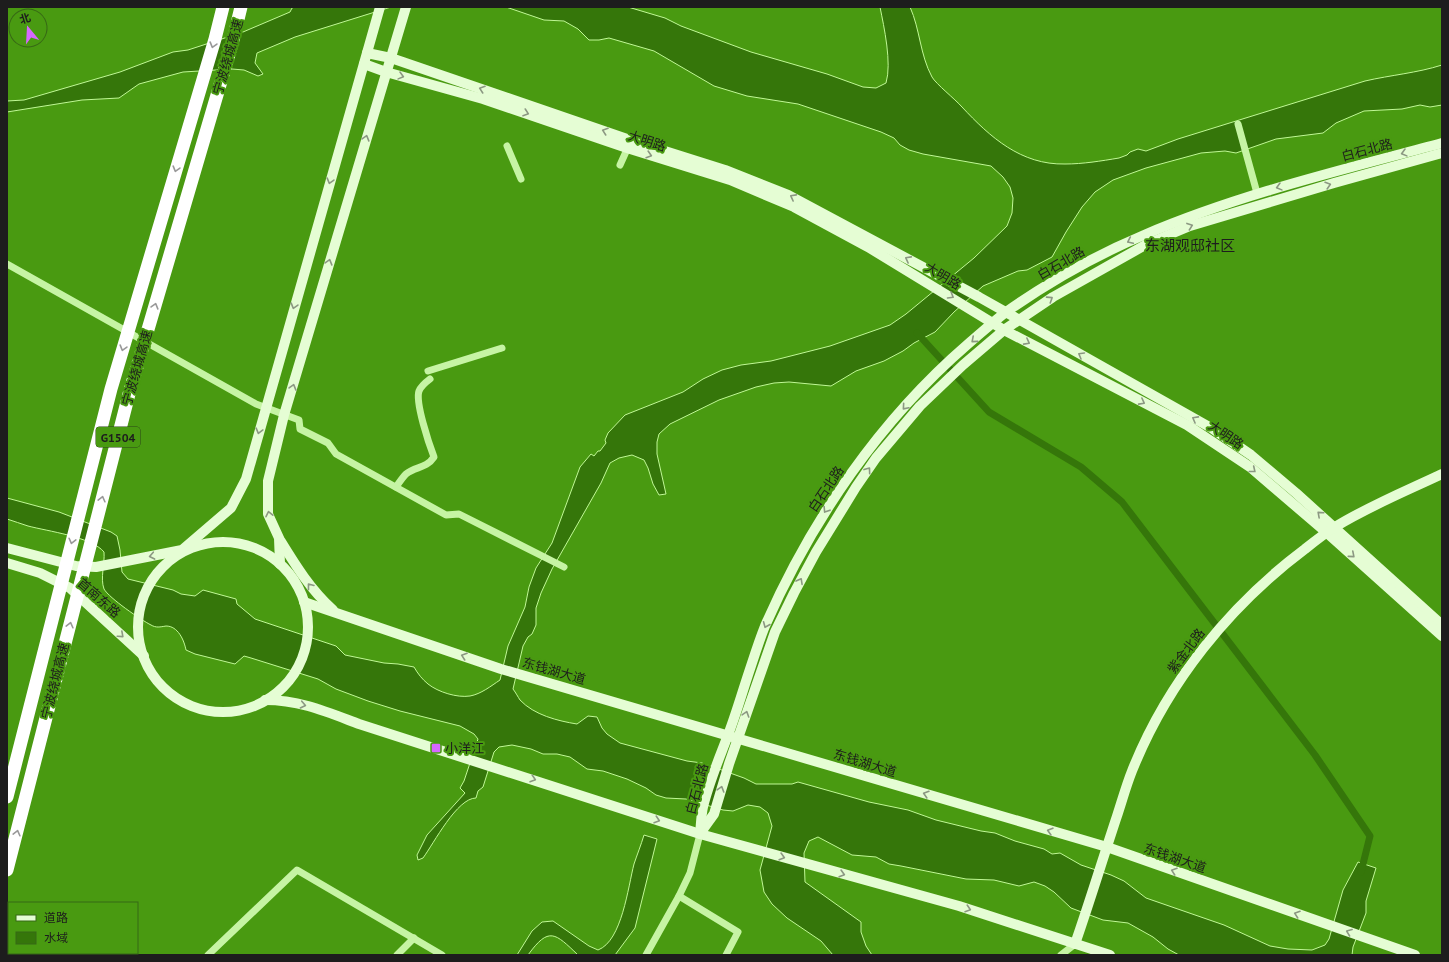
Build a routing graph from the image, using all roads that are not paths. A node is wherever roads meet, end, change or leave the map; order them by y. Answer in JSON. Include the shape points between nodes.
{"nodes":[{"id":1,"x":223,"y":7,"type":"edge"},
{"id":2,"x":241,"y":7,"type":"edge"},
{"id":3,"x":380,"y":7,"type":"edge"},
{"id":4,"x":405,"y":10,"type":"edge"},
{"id":5,"x":367,"y":53,"type":"junction"},
{"id":6,"x":390,"y":58,"type":"junction"},
{"id":7,"x":364,"y":64,"type":"junction"},
{"id":8,"x":386,"y":72,"type":"junction"},
{"id":9,"x":1238,"y":124,"type":"dead end"},
{"id":10,"x":1442,"y":143,"type":"edge"},
{"id":11,"x":629,"y":144,"type":"junction"},
{"id":12,"x":507,"y":146,"type":"dead end"},
{"id":13,"x":1442,"y":153,"type":"edge"},
{"id":14,"x":620,"y":165,"type":"dead end"},
{"id":15,"x":521,"y":180,"type":"dead end"},
{"id":16,"x":1257,"y":194,"type":"junction"},
{"id":17,"x":7,"y":264,"type":"edge"},
{"id":18,"x":1006,"y":312,"type":"junction"},
{"id":19,"x":1019,"y":319,"type":"junction"},
{"id":20,"x":993,"y":322,"type":"junction"},
{"id":21,"x":1004,"y":330,"type":"junction"},
{"id":22,"x":502,"y":348,"type":"dead end"},
{"id":23,"x":428,"y":371,"type":"dead end"},
{"id":24,"x":430,"y":379,"type":"dead end"},
{"id":25,"x":265,"y":408,"type":"junction"},
{"id":26,"x":284,"y":415,"type":"junction"},
{"id":27,"x":1442,"y":474,"type":"edge"},
{"id":28,"x":396,"y":487,"type":"junction"},
{"id":29,"x":1331,"y":530,"type":"junction"},
{"id":30,"x":279,"y":538,"type":"junction"},
{"id":31,"x":7,"y":548,"type":"edge"},
{"id":32,"x":182,"y":550,"type":"junction"},
{"id":33,"x":7,"y":563,"type":"edge"},
{"id":34,"x":280,"y":564,"type":"junction"},
{"id":35,"x":564,"y":567,"type":"dead end"},
{"id":36,"x":304,"y":602,"type":"junction"},
{"id":37,"x":337,"y":614,"type":"junction"},
{"id":38,"x":1442,"y":625,"type":"edge"},
{"id":39,"x":1442,"y":636,"type":"edge"},
{"id":40,"x":144,"y":656,"type":"junction"},
{"id":41,"x":265,"y":700,"type":"junction"},
{"id":42,"x":728,"y":736,"type":"junction"},
{"id":43,"x":738,"y":739,"type":"junction"},
{"id":44,"x":7,"y":797,"type":"edge"},
{"id":45,"x":700,"y":834,"type":"junction"},
{"id":46,"x":1106,"y":847,"type":"junction"},
{"id":47,"x":7,"y":870,"type":"edge"},
{"id":48,"x":679,"y":896,"type":"junction"},
{"id":49,"x":414,"y":938,"type":"junction"},
{"id":50,"x":1075,"y":944,"type":"junction"},
{"id":51,"x":208,"y":955,"type":"edge"},
{"id":52,"x":397,"y":955,"type":"edge"},
{"id":53,"x":442,"y":955,"type":"edge"},
{"id":54,"x":646,"y":955,"type":"edge"},
{"id":55,"x":726,"y":955,"type":"edge"},
{"id":56,"x":1061,"y":955,"type":"edge"},
{"id":57,"x":1069,"y":955,"type":"edge"},
{"id":58,"x":1110,"y":955,"type":"edge"},
{"id":59,"x":1415,"y":955,"type":"edge"}],
"edges":[{"from":1,"to":44,"type":"highway","name":"宁波绕城高速","number":"G1504","one_way":true,"bridge":true,"via":[[111,389]]},
{"from":47,"to":2,"type":"highway","name":"宁波绕城高速","number":"G1504","one_way":true,"bridge":true,"via":[[129,394]]},
{"from":3,"to":5,"type":"main road"},
{"from":4,"to":6,"type":"main road"},
{"from":5,"to":6,"type":"main road","name":"大明路"},
{"from":5,"to":7,"type":"main road"},
{"from":6,"to":8,"type":"main road"},
{"from":11,"to":6,"type":"main road","name":"大明路","one_way":true},
{"from":7,"to":8,"type":"main road","name":"大明路"},
{"from":7,"to":25,"type":"main road","one_way":true},
{"from":8,"to":11,"type":"main road","name":"大明路","one_way":true,"via":[[483,98]]},
{"from":26,"to":8,"type":"main road","one_way":true},
{"from":9,"to":16,"type":"street"},
{"from":10,"to":16,"type":"main road","name":"白石北路","one_way":true},
{"from":11,"to":14,"type":"street"},
{"from":18,"to":11,"type":"main road","name":"大明路","one_way":true,"via":[[788,194],[725,170]]},
{"from":11,"to":20,"type":"main road","name":"大明路","one_way":true,"via":[[730,180],[794,207],[868,247]]},
{"from":12,"to":15,"type":"street"},
{"from":19,"to":13,"type":"main road","name":"白石北路","one_way":true,"via":[[1093,273],[1147,244],[1190,226]]},
{"from":16,"to":18,"type":"main road","name":"白石北路","one_way":true,"via":[[1143,235],[1064,275]]},
{"from":17,"to":25,"type":"street"},
{"from":18,"to":19,"type":"main road","name":"大明路"},
{"from":18,"to":20,"type":"main road","name":"白石北路"},
{"from":19,"to":21,"type":"main road","name":"白石北路"},
{"from":29,"to":19,"type":"main road","name":"大明路","one_way":true,"via":[[1296,493],[1251,455],[1213,429]]},
{"from":20,"to":21,"type":"main road","name":"大明路"},
{"from":20,"to":42,"type":"main road","name":"白石北路","one_way":true,"via":[[931,378],[905,406],[827,509],[805,545],[764,629]]},
{"from":21,"to":29,"type":"main road","name":"大明路","one_way":true,"via":[[1187,425],[1250,467]]},
{"from":43,"to":21,"type":"main road","name":"白石北路","one_way":true,"via":[[775,632],[816,552],[856,487],[876,458],[920,406]]},
{"from":22,"to":23,"type":"street"},
{"from":24,"to":28,"type":"street","via":[[419,391],[418,402],[434,457],[430,464],[415,468],[406,474]]},
{"from":25,"to":26,"type":"street"},
{"from":25,"to":32,"type":"main road","one_way":true,"via":[[246,479],[231,508]]},
{"from":26,"to":28,"type":"street","via":[[299,420],[300,429],[328,442],[336,454]]},
{"from":30,"to":26,"type":"main road","one_way":true,"via":[[268,514],[268,481]]},
{"from":27,"to":29,"type":"main road","name":"紫金北路","via":[[1358,514]]},
{"from":28,"to":35,"type":"street","via":[[446,514],[459,514]]},
{"from":29,"to":38,"type":"main road","name":"大明路"},
{"from":29,"to":39,"type":"main road","name":"大明路","one_way":true},
{"from":29,"to":46,"type":"main road","name":"紫金北路","via":[[1290,560],[1234,611],[1177,684],[1132,771]]},
{"from":30,"to":34,"type":"main road"},
{"from":37,"to":30,"type":"main road","one_way":true,"via":[[300,573]]},
{"from":32,"to":31,"type":"main road","name":"首南东路","one_way":true,"via":[[96,567],[76,566]]},
{"from":32,"to":34,"type":"main road","name":"首南东路","via":[[220,540],[252,547]]},
{"from":32,"to":40,"type":"main road","via":[[152,576],[142,600],[138,626]]},
{"from":33,"to":40,"type":"main road","name":"首南东路","one_way":true,"via":[[40,573],[70,588]]},
{"from":34,"to":36,"type":"main road","name":"首南东路","via":[[295,582]]},
{"from":36,"to":37,"type":"main road","name":"东钱湖大道"},
{"from":36,"to":41,"type":"main road","name":"首南东路","via":[[309,629],[303,659],[290,681]]},
{"from":42,"to":37,"type":"main road","name":"东钱湖大道","one_way":true,"via":[[523,676]]},
{"from":40,"to":41,"type":"main road","via":[[172,699],[196,711],[225,714],[248,709]]},
{"from":41,"to":45,"type":"main road","one_way":true,"via":[[283,700],[311,706],[359,724]]},
{"from":42,"to":43,"type":"main road","name":"东钱湖大道"},
{"from":42,"to":45,"type":"main road","name":"白石北路","via":[[702,809]]},
{"from":45,"to":43,"type":"main road","name":"白石北路","one_way":true,"via":[[714,814]]},
{"from":46,"to":43,"type":"main road","name":"东钱湖大道","one_way":true},
{"from":45,"to":48,"type":"street","via":[[690,874]]},
{"from":45,"to":50,"type":"main road","one_way":true,"via":[[958,906]]},
{"from":46,"to":50,"type":"main road","name":"紫金北路"},
{"from":59,"to":46,"type":"main road","name":"东钱湖大道","one_way":true},
{"from":48,"to":54,"type":"street"},
{"from":48,"to":55,"type":"street","via":[[738,932]]},
{"from":49,"to":51,"type":"street","via":[[297,870]]},
{"from":49,"to":52,"type":"street"},
{"from":49,"to":53,"type":"street"},
{"from":50,"to":56,"type":"street"},
{"from":50,"to":57,"type":"street"},
{"from":50,"to":58,"type":"main road"}]}
